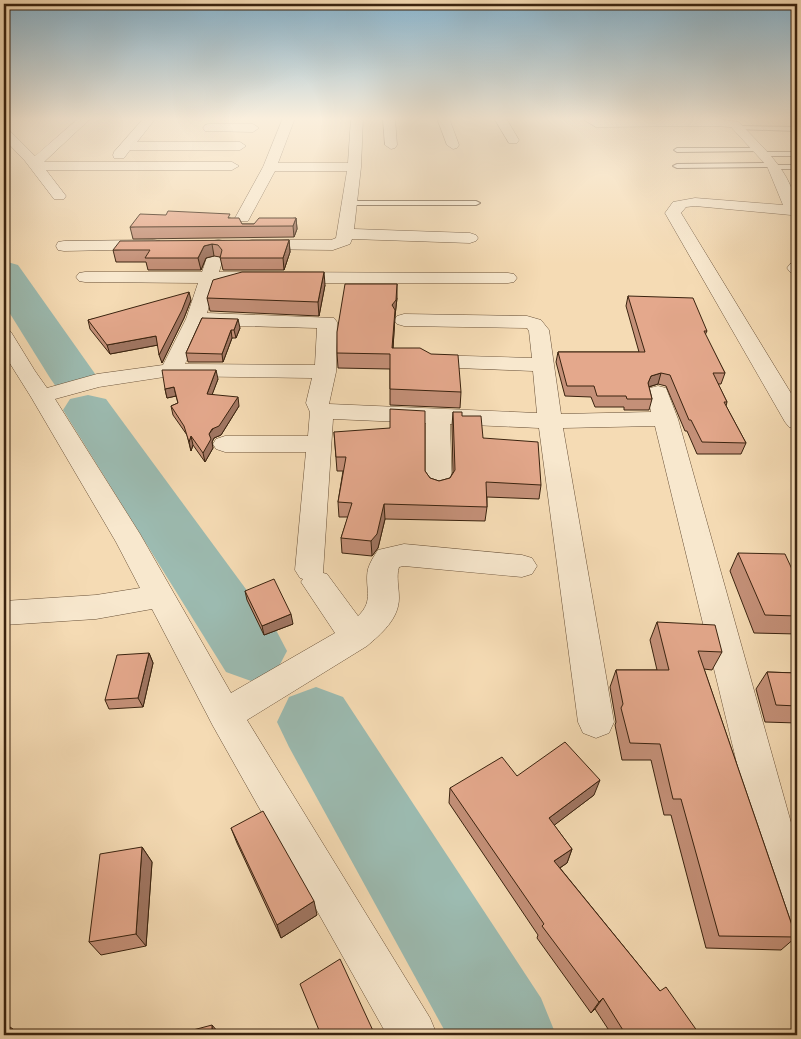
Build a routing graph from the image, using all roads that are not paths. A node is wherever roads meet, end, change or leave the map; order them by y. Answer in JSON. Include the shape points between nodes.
{"nodes":[{"id":1,"x":36,"y":166,"type":"edge"},
{"id":2,"x":774,"y":166,"type":"edge"},
{"id":3,"x":270,"y":167,"type":"joint"},
{"id":4,"x":354,"y":167,"type":"joint"},
{"id":5,"x":59,"y":196,"type":"dead end"},
{"id":6,"x":350,"y":203,"type":"junction"},
{"id":7,"x":476,"y":203,"type":"dead end"},
{"id":8,"x":793,"y":204,"type":"edge"},
{"id":9,"x":346,"y":234,"type":"junction"},
{"id":10,"x":470,"y":238,"type":"dead end"},
{"id":11,"x":170,"y":245,"type":"edge"},
{"id":12,"x":200,"y":245,"type":"edge"},
{"id":13,"x":219,"y":245,"type":"junction"},
{"id":14,"x":245,"y":245,"type":"junction"},
{"id":15,"x":64,"y":246,"type":"dead end"},
{"id":16,"x":422,"y":256,"type":"junction"},
{"id":17,"x":84,"y":278,"type":"dead end"},
{"id":18,"x":508,"y":278,"type":"dead end"},
{"id":19,"x":210,"y":279,"type":"junction"},
{"id":20,"x":196,"y":319,"type":"junction"},
{"id":21,"x":404,"y":320,"type":"dead end"},
{"id":22,"x":4,"y":336,"type":"edge"},
{"id":23,"x":431,"y":361,"type":"edge"},
{"id":24,"x":544,"y":365,"type":"junction"},
{"id":25,"x":171,"y":370,"type":"junction"},
{"id":26,"x":325,"y":372,"type":"junction"},
{"id":27,"x":34,"y":385,"type":"edge"},
{"id":28,"x":322,"y":410,"type":"junction"},
{"id":29,"x":438,"y":416,"type":"junction"},
{"id":30,"x":550,"y":420,"type":"junction"},
{"id":31,"x":797,"y":422,"type":"edge"},
{"id":32,"x":225,"y":444,"type":"dead end"},
{"id":33,"x":319,"y":444,"type":"junction"},
{"id":34,"x":438,"y":485,"type":"edge"},
{"id":35,"x":522,"y":566,"type":"dead end"},
{"id":36,"x":161,"y":596,"type":"junction"},
{"id":37,"x":4,"y":613,"type":"edge"},
{"id":38,"x":356,"y":637,"type":"junction"},
{"id":39,"x":237,"y":709,"type":"junction"},
{"id":40,"x":596,"y":722,"type":"dead end"},
{"id":41,"x":797,"y":920,"type":"edge"},
{"id":42,"x":413,"y":1035,"type":"edge"}],
"edges":[{"from":1,"to":5,"type":"street"},
{"from":2,"to":8,"type":"street"},
{"from":3,"to":4,"type":"street"},
{"from":3,"to":14,"type":"street","via":[[235,218],[250,221],[252,225]]},
{"from":4,"to":6,"type":"street"},
{"from":6,"to":7,"type":"lane"},
{"from":6,"to":9,"type":"street"},
{"from":8,"to":31,"type":"street","via":[[695,202],[681,204],[673,213]]},
{"from":9,"to":14,"type":"street","via":[[344,241],[333,245]]},
{"from":9,"to":16,"type":"street"},
{"from":10,"to":16,"type":"street"},
{"from":11,"to":15,"type":"street"},
{"from":12,"to":13,"type":"street"},
{"from":13,"to":14,"type":"street"},
{"from":13,"to":19,"type":"street"},
{"from":16,"to":18,"type":"street"},
{"from":16,"to":19,"type":"street"},
{"from":17,"to":19,"type":"street"},
{"from":19,"to":20,"type":"street"},
{"from":20,"to":25,"type":"street"},
{"from":20,"to":26,"type":"street","via":[[324,321],[328,326]]},
{"from":21,"to":24,"type":"street","via":[[534,324],[539,330]]},
{"from":22,"to":27,"type":"street"},
{"from":23,"to":24,"type":"street"},
{"from":24,"to":30,"type":"street"},
{"from":25,"to":26,"type":"street"},
{"from":25,"to":27,"type":"street","via":[[97,381]]},
{"from":26,"to":28,"type":"street","via":[[317,403]]},
{"from":27,"to":36,"type":"street"},
{"from":28,"to":29,"type":"street"},
{"from":28,"to":33,"type":"street"},
{"from":29,"to":30,"type":"street"},
{"from":29,"to":34,"type":"street"},
{"from":30,"to":40,"type":"street"},
{"from":30,"to":41,"type":"street","via":[[662,406]]},
{"from":32,"to":33,"type":"street"},
{"from":33,"to":38,"type":"street","via":[[313,576]]},
{"from":35,"to":38,"type":"street","via":[[404,555],[388,558],[382,565],[383,605],[373,621]]},
{"from":36,"to":37,"type":"street","via":[[96,607]]},
{"from":36,"to":39,"type":"street"},
{"from":38,"to":39,"type":"street"},
{"from":39,"to":42,"type":"street"}]}
